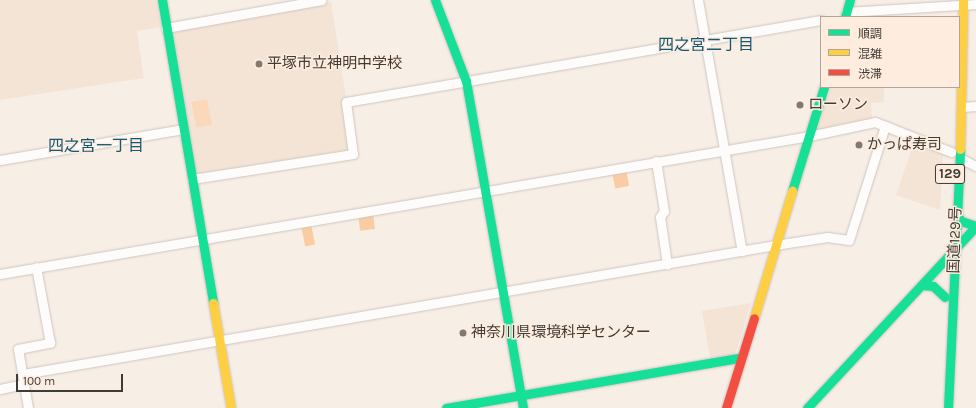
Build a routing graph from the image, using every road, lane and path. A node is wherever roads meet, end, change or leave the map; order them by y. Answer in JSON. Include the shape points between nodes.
{"nodes":[{"id":1,"x":162,"y":0,"type":"edge"},
{"id":2,"x":322,"y":0,"type":"edge"},
{"id":3,"x":435,"y":0,"type":"edge"},
{"id":4,"x":698,"y":0,"type":"edge"},
{"id":5,"x":850,"y":0,"type":"edge"},
{"id":6,"x":959,"y":2,"type":"edge"},
{"id":7,"x":976,"y":4,"type":"edge"},
{"id":8,"x":845,"y":14,"type":"edge"},
{"id":9,"x":955,"y":16,"type":"edge"},
{"id":10,"x":959,"y":16,"type":"edge"},
{"id":11,"x":820,"y":20,"type":"edge"},
{"id":12,"x":166,"y":28,"type":"junction"},
{"id":13,"x":960,"y":37,"type":"edge"},
{"id":14,"x":705,"y":41,"type":"junction"},
{"id":15,"x":466,"y":81,"type":"junction"},
{"id":16,"x":824,"y":88,"type":"edge"},
{"id":17,"x":954,"y":88,"type":"edge"},
{"id":18,"x":976,"y":106,"type":"edge"},
{"id":19,"x":962,"y":107,"type":"junction"},
{"id":20,"x":885,"y":126,"type":"junction"},
{"id":21,"x":184,"y":129,"type":"junction"},
{"id":22,"x":809,"y":136,"type":"junction"},
{"id":23,"x":723,"y":150,"type":"junction"},
{"id":24,"x":951,"y":152,"type":"junction"},
{"id":25,"x":960,"y":158,"type":"junction"},
{"id":26,"x":0,"y":160,"type":"edge"},
{"id":27,"x":656,"y":161,"type":"junction"},
{"id":28,"x":976,"y":166,"type":"edge"},
{"id":29,"x":192,"y":179,"type":"junction"},
{"id":30,"x":485,"y":190,"type":"junction"},
{"id":31,"x":956,"y":213,"type":"junction"},
{"id":32,"x":976,"y":226,"type":"edge"},
{"id":33,"x":202,"y":238,"type":"junction"},
{"id":34,"x":775,"y":246,"type":"junction"},
{"id":35,"x":742,"y":251,"type":"junction"},
{"id":36,"x":954,"y":251,"type":"junction"},
{"id":37,"x":946,"y":261,"type":"junction"},
{"id":38,"x":667,"y":264,"type":"junction"},
{"id":39,"x":36,"y":267,"type":"junction"},
{"id":40,"x":0,"y":274,"type":"edge"},
{"id":41,"x":922,"y":285,"type":"junction"},
{"id":42,"x":503,"y":292,"type":"junction"},
{"id":43,"x":945,"y":297,"type":"junction"},
{"id":44,"x":219,"y":340,"type":"junction"},
{"id":45,"x":740,"y":358,"type":"junction"},
{"id":46,"x":23,"y":374,"type":"junction"},
{"id":47,"x":24,"y":384,"type":"junction"},
{"id":48,"x":0,"y":389,"type":"edge"},
{"id":49,"x":521,"y":396,"type":"junction"},
{"id":50,"x":28,"y":408,"type":"edge"},
{"id":51,"x":231,"y":408,"type":"edge"},
{"id":52,"x":446,"y":408,"type":"edge"},
{"id":53,"x":522,"y":408,"type":"edge"},
{"id":54,"x":726,"y":408,"type":"edge"},
{"id":55,"x":807,"y":408,"type":"edge"},
{"id":56,"x":939,"y":408,"type":"edge"},
{"id":57,"x":948,"y":408,"type":"edge"}],
"edges":[{"from":1,"to":12,"type":"main road"},
{"from":2,"to":12,"type":"street"},
{"from":3,"to":15,"type":"main road"},
{"from":4,"to":14,"type":"street"},
{"from":5,"to":8,"type":"main road"},
{"from":6,"to":7,"type":"street"},
{"from":6,"to":8,"type":"street"},
{"from":6,"to":9,"type":"main road"},
{"from":6,"to":10,"type":"main road","name":"国道129号","number":"129"},
{"from":11,"to":14,"type":"street"},
{"from":12,"to":21,"type":"main road"},
{"from":13,"to":19,"type":"main road","name":"国道129号","number":"129"},
{"from":14,"to":15,"type":"street"},
{"from":14,"to":23,"type":"street"},
{"from":15,"to":29,"type":"street","via":[[346,102],[353,154]]},
{"from":15,"to":30,"type":"main road"},
{"from":16,"to":22,"type":"main road"},
{"from":17,"to":24,"type":"main road","name":"国道129号","number":"129"},
{"from":18,"to":19,"type":"street"},
{"from":19,"to":25,"type":"main road","name":"国道129号","number":"129"},
{"from":20,"to":22,"type":"street","via":[[875,122]]},
{"from":20,"to":24,"type":"street"},
{"from":20,"to":34,"type":"street","via":[[849,240],[826,237]]},
{"from":21,"to":26,"type":"street"},
{"from":21,"to":29,"type":"main road"},
{"from":22,"to":23,"type":"street"},
{"from":22,"to":34,"type":"main road"},
{"from":23,"to":27,"type":"street"},
{"from":23,"to":35,"type":"street"},
{"from":24,"to":37,"type":"main road","name":"国道129号","number":"129"},
{"from":25,"to":28,"type":"street"},
{"from":25,"to":31,"type":"main road","name":"国道129号","number":"129"},
{"from":27,"to":30,"type":"street"},
{"from":27,"to":38,"type":"street","via":[[664,211],[660,217]]},
{"from":29,"to":33,"type":"main road"},
{"from":30,"to":33,"type":"street"},
{"from":30,"to":42,"type":"main road"},
{"from":31,"to":32,"type":"main road","via":[[961,221]]},
{"from":31,"to":36,"type":"main road","name":"国道129号","number":"129"},
{"from":32,"to":36,"type":"main road"},
{"from":33,"to":39,"type":"street"},
{"from":33,"to":44,"type":"main road"},
{"from":34,"to":35,"type":"street"},
{"from":34,"to":45,"type":"main road"},
{"from":35,"to":38,"type":"street"},
{"from":36,"to":37,"type":"main road"},
{"from":36,"to":57,"type":"main road","name":"国道129号","number":"129"},
{"from":37,"to":41,"type":"main road"},
{"from":37,"to":43,"type":"main road","name":"国道129号","number":"129"},
{"from":38,"to":42,"type":"street"},
{"from":39,"to":40,"type":"street"},
{"from":39,"to":46,"type":"street","via":[[50,343],[18,349]]},
{"from":41,"to":43,"type":"main road","via":[[933,286]]},
{"from":41,"to":55,"type":"main road"},
{"from":42,"to":44,"type":"street"},
{"from":42,"to":49,"type":"main road"},
{"from":43,"to":56,"type":"main road","name":"国道129号","number":"129"},
{"from":44,"to":46,"type":"street"},
{"from":44,"to":51,"type":"main road"},
{"from":45,"to":49,"type":"main road"},
{"from":45,"to":54,"type":"main road"},
{"from":46,"to":47,"type":"street"},
{"from":47,"to":48,"type":"street"},
{"from":47,"to":50,"type":"street"},
{"from":49,"to":52,"type":"main road"},
{"from":49,"to":53,"type":"main road"}]}
